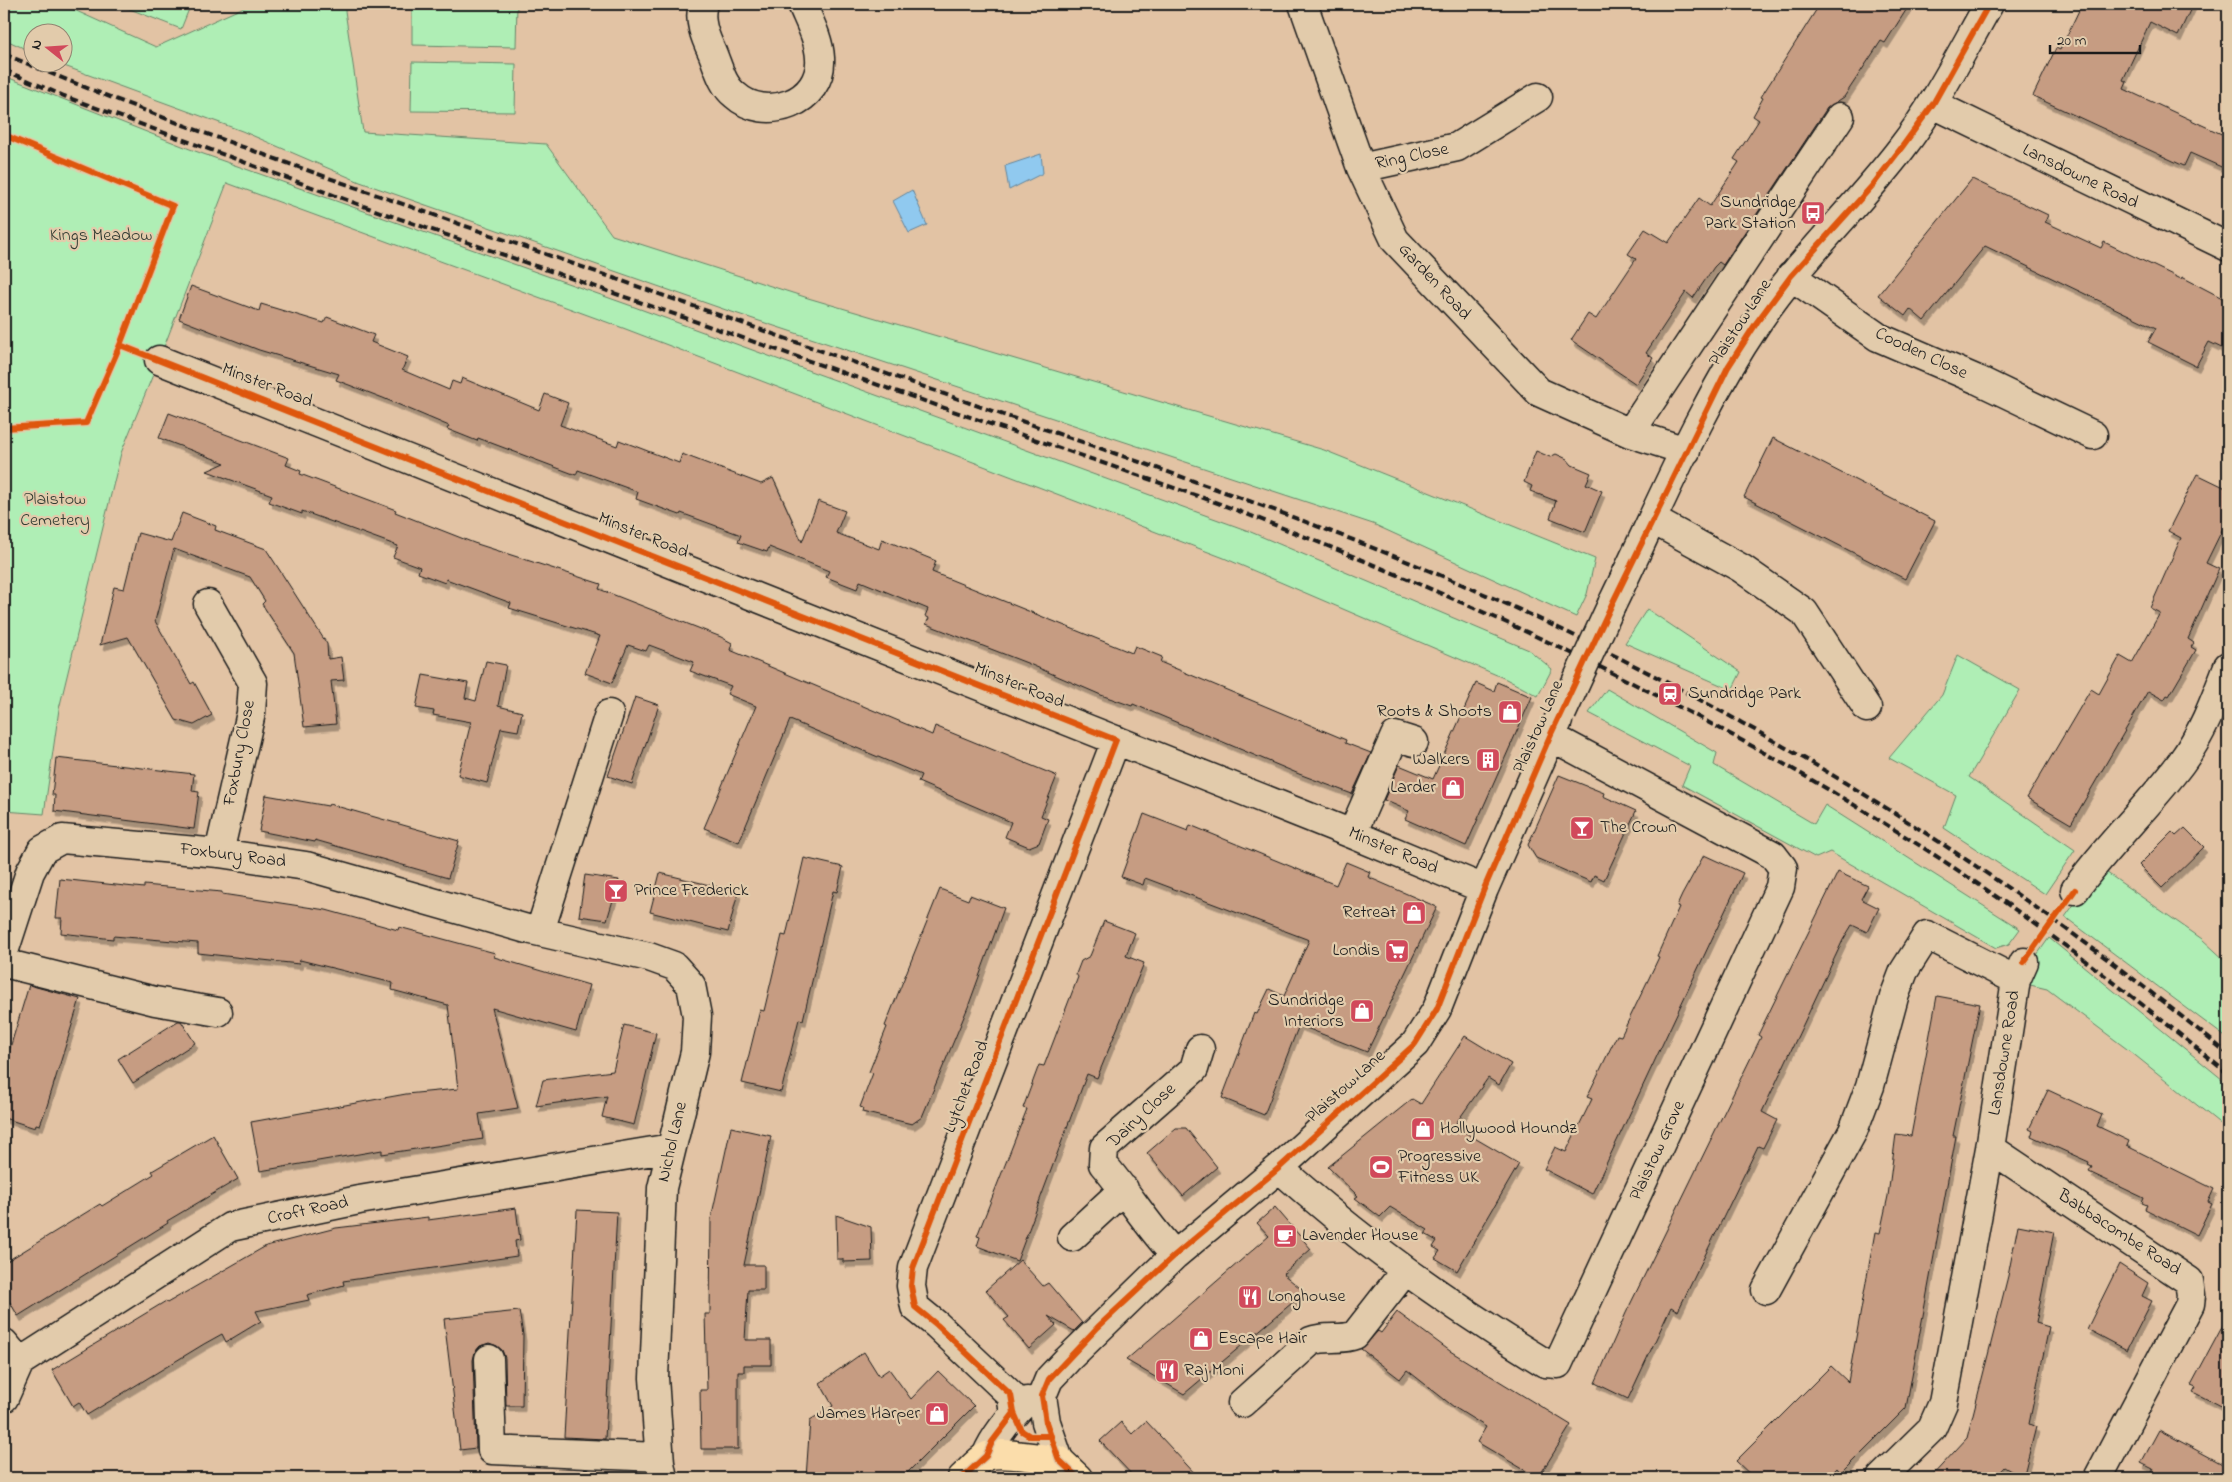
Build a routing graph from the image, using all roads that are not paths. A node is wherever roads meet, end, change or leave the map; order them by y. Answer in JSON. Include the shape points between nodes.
{"nodes":[{"id":1,"x":703,"y":4,"type":"edge"},
{"id":2,"x":802,"y":4,"type":"edge"},
{"id":3,"x":1304,"y":4,"type":"edge"},
{"id":4,"x":1989,"y":4,"type":"edge"},
{"id":5,"x":1538,"y":97,"type":"dead end"},
{"id":6,"x":1933,"y":104,"type":"junction"},
{"id":7,"x":1840,"y":118,"type":"dead end"},
{"id":8,"x":1361,"y":168,"type":"junction"},
{"id":9,"x":2228,"y":247,"type":"edge"},
{"id":10,"x":1791,"y":276,"type":"junction"},
{"id":11,"x":159,"y":360,"type":"dead end"},
{"id":12,"x":1630,"y":433,"type":"junction"},
{"id":13,"x":2093,"y":435,"type":"dead end"},
{"id":14,"x":1686,"y":451,"type":"junction"},
{"id":15,"x":1653,"y":520,"type":"junction"},
{"id":16,"x":208,"y":604,"type":"dead end"},
{"id":17,"x":2228,"y":666,"type":"edge"},
{"id":18,"x":1867,"y":708,"type":"dead end"},
{"id":19,"x":609,"y":714,"type":"dead end"},
{"id":20,"x":1556,"y":724,"type":"junction"},
{"id":21,"x":1116,"y":740,"type":"junction"},
{"id":22,"x":1414,"y":742,"type":"dead end"},
{"id":23,"x":1352,"y":834,"type":"junction"},
{"id":24,"x":219,"y":853,"type":"junction"},
{"id":25,"x":1484,"y":889,"type":"junction"},
{"id":26,"x":2075,"y":890,"type":"dead end"},
{"id":27,"x":534,"y":930,"type":"junction"},
{"id":28,"x":4,"y":952,"type":"edge"},
{"id":29,"x":4,"y":963,"type":"edge"},
{"id":30,"x":218,"y":1012,"type":"dead end"},
{"id":31,"x":1200,"y":1049,"type":"dead end"},
{"id":32,"x":671,"y":1148,"type":"junction"},
{"id":33,"x":1990,"y":1148,"type":"junction"},
{"id":34,"x":1279,"y":1168,"type":"junction"},
{"id":35,"x":1124,"y":1188,"type":"junction"},
{"id":36,"x":1072,"y":1237,"type":"dead end"},
{"id":37,"x":1175,"y":1254,"type":"junction"},
{"id":38,"x":1405,"y":1271,"type":"junction"},
{"id":39,"x":1766,"y":1290,"type":"dead end"},
{"id":40,"x":8,"y":1348,"type":"edge"},
{"id":41,"x":489,"y":1360,"type":"dead end"},
{"id":42,"x":1042,"y":1396,"type":"junction"},
{"id":43,"x":4,"y":1398,"type":"edge"},
{"id":44,"x":1242,"y":1403,"type":"dead end"},
{"id":45,"x":1014,"y":1413,"type":"junction"},
{"id":46,"x":986,"y":1456,"type":"junction"},
{"id":47,"x":1059,"y":1460,"type":"junction"},
{"id":48,"x":661,"y":1468,"type":"edge"},
{"id":49,"x":962,"y":1478,"type":"edge"},
{"id":50,"x":1078,"y":1478,"type":"edge"},
{"id":51,"x":1881,"y":1478,"type":"edge"},
{"id":52,"x":2098,"y":1478,"type":"edge"}],
"edges":[{"from":1,"to":2,"type":"street","via":[[702,23],[724,82],[748,105],[764,109],[781,108],[797,102],[818,76],[818,43]]},
{"from":3,"to":8,"type":"street","name":"Garden Road"},
{"from":4,"to":6,"type":"street","name":"Plaistow Lane"},
{"from":5,"to":8,"type":"street","name":"Ring Close","via":[[1456,148]]},
{"from":6,"to":9,"type":"street","name":"Lansdowne Road"},
{"from":6,"to":10,"type":"street","name":"Plaistow Lane","via":[[1872,186]]},
{"from":7,"to":12,"type":"street"},
{"from":8,"to":12,"type":"street","name":"Garden Road","via":[[1394,240],[1539,392]]},
{"from":10,"to":13,"type":"street","name":"Cooden Close","via":[[1878,337]]},
{"from":10,"to":14,"type":"street","name":"Plaistow Lane","via":[[1728,367]]},
{"from":11,"to":21,"type":"street","name":"Minster Road"},
{"from":12,"to":14,"type":"street","name":"Garden Road"},
{"from":14,"to":15,"type":"street","name":"Plaistow Lane"},
{"from":15,"to":18,"type":"street","via":[[1741,568],[1804,612]]},
{"from":15,"to":20,"type":"street","name":"Plaistow Lane","bridge":true},
{"from":16,"to":24,"type":"street","name":"Foxbury Close","via":[[253,683],[251,713]]},
{"from":17,"to":26,"type":"street","via":[[2207,720],[2181,763],[2095,862]]},
{"from":19,"to":27,"type":"street"},
{"from":20,"to":25,"type":"street","name":"Plaistow Lane"},
{"from":20,"to":38,"type":"street","name":"Plaistow Grove","via":[[1773,855],[1783,868],[1780,887],[1558,1364],[1546,1363],[1474,1320]]},
{"from":21,"to":23,"type":"street","name":"Minster Road"},
{"from":21,"to":45,"type":"street","name":"Lytchet Road","via":[[913,1268],[911,1286],[915,1307],[1011,1395]]},
{"from":22,"to":23,"type":"street","via":[[1395,736]]},
{"from":23,"to":25,"type":"street","name":"Minster Road"},
{"from":24,"to":27,"type":"street","name":"Foxbury Road","via":[[306,866]]},
{"from":24,"to":28,"type":"street","name":"Foxbury Road","via":[[62,839],[42,850],[30,872]]},
{"from":25,"to":34,"type":"street","name":"Plaistow Lane","via":[[1437,1009],[1415,1044]]},
{"from":27,"to":32,"type":"street","name":"Nichol Lane","via":[[658,960],[674,966],[691,985],[697,1016],[696,1052]]},
{"from":29,"to":30,"type":"street","via":[[155,1001]]},
{"from":31,"to":35,"type":"street","name":"Dairy Close","via":[[1194,1069],[1104,1148],[1103,1164]]},
{"from":32,"to":40,"type":"street","name":"Croft Road","via":[[360,1200],[230,1227]]},
{"from":32,"to":48,"type":"street","name":"Nichol Lane","via":[[662,1188],[654,1378]]},
{"from":33,"to":39,"type":"street","name":"Lansdowne Road","via":[[2020,971],[1927,935],[1904,971],[1894,997],[1854,1131]]},
{"from":33,"to":51,"type":"street","name":"Lansdowne Road","via":[[1943,1403],[1932,1428]]},
{"from":33,"to":52,"type":"street","name":"Babbacombe Road","via":[[2190,1281],[2190,1304]]},
{"from":34,"to":37,"type":"street","name":"Plaistow Lane"},
{"from":34,"to":38,"type":"street","name":"Plaistow Grove"},
{"from":35,"to":36,"type":"street"},
{"from":35,"to":37,"type":"street","name":"Dairy Close"},
{"from":37,"to":42,"type":"street","name":"Plaistow Lane","via":[[1049,1379]]},
{"from":38,"to":44,"type":"street","via":[[1356,1335],[1346,1339],[1311,1341]]},
{"from":40,"to":43,"type":"street","name":"Croft Road"},
{"from":41,"to":48,"type":"street","via":[[492,1450]]},
{"from":42,"to":45,"type":"street","via":[[1030,1398]]},
{"from":42,"to":47,"type":"street","via":[[1046,1422]]},
{"from":45,"to":46,"type":"street","via":[[992,1442]]},
{"from":46,"to":47,"type":"main road","via":[[1015,1455]]},
{"from":46,"to":49,"type":"main road"},
{"from":47,"to":50,"type":"main road"}]}
